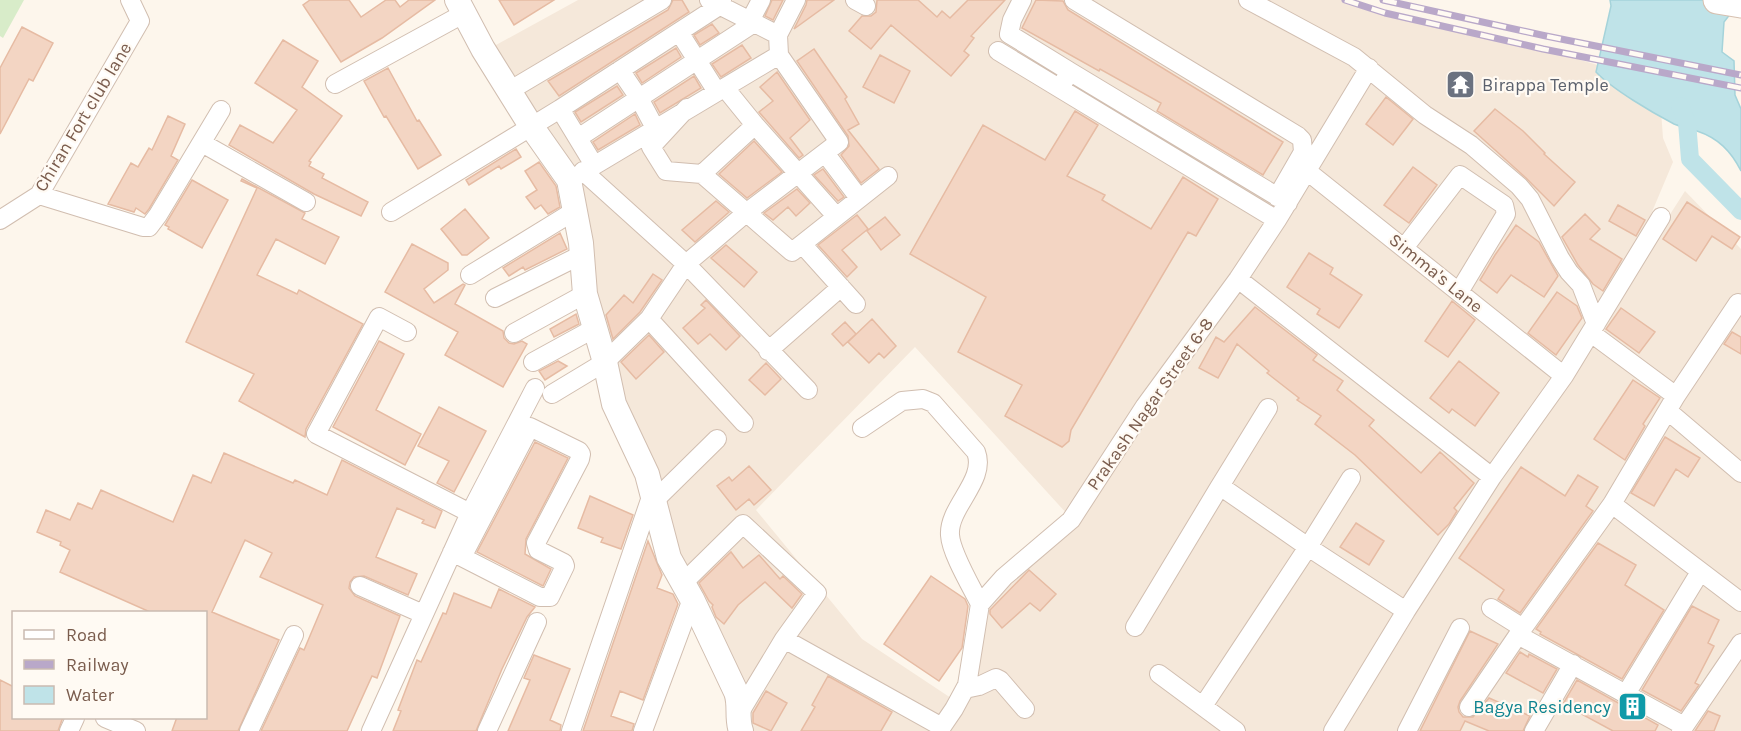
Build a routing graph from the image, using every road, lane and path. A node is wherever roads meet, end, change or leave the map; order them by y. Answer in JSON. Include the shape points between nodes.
{"nodes":[{"id":1,"x":130,"y":0,"type":"edge"},
{"id":2,"x":662,"y":0,"type":"edge"},
{"id":3,"x":761,"y":0,"type":"edge"},
{"id":4,"x":796,"y":0,"type":"edge"},
{"id":5,"x":1022,"y":0,"type":"edge"},
{"id":6,"x":1074,"y":0,"type":"edge"},
{"id":7,"x":1248,"y":0,"type":"edge"},
{"id":8,"x":1717,"y":0,"type":"edge"},
{"id":9,"x":717,"y":2,"type":"edge"},
{"id":10,"x":1741,"y":4,"type":"edge"},
{"id":11,"x":460,"y":7,"type":"edge"},
{"id":12,"x":752,"y":22,"type":"junction"},
{"id":13,"x":679,"y":33,"type":"junction"},
{"id":14,"x":778,"y":35,"type":"junction"},
{"id":15,"x":998,"y":51,"type":"dead end"},
{"id":16,"x":779,"y":55,"type":"junction"},
{"id":17,"x":696,"y":60,"type":"junction"},
{"id":18,"x":1369,"y":68,"type":"junction"},
{"id":19,"x":620,"y":70,"type":"junction"},
{"id":20,"x":1065,"y":79,"type":"junction"},
{"id":21,"x":335,"y":84,"type":"dead end"},
{"id":22,"x":721,"y":90,"type":"junction"},
{"id":23,"x":509,"y":91,"type":"junction"},
{"id":24,"x":638,"y":99,"type":"junction"},
{"id":25,"x":687,"y":108,"type":"junction"},
{"id":26,"x":560,"y":109,"type":"junction"},
{"id":27,"x":221,"y":110,"type":"dead end"},
{"id":28,"x":755,"y":125,"type":"junction"},
{"id":29,"x":531,"y":126,"type":"junction"},
{"id":30,"x":656,"y":128,"type":"junction"},
{"id":31,"x":578,"y":138,"type":"junction"},
{"id":32,"x":202,"y":143,"type":"junction"},
{"id":33,"x":825,"y":153,"type":"junction"},
{"id":34,"x":1307,"y":171,"type":"junction"},
{"id":35,"x":582,"y":172,"type":"junction"},
{"id":36,"x":797,"y":173,"type":"junction"},
{"id":37,"x":702,"y":174,"type":"junction"},
{"id":38,"x":888,"y":176,"type":"dead end"},
{"id":39,"x":39,"y":195,"type":"junction"},
{"id":40,"x":859,"y":198,"type":"junction"},
{"id":41,"x":1282,"y":200,"type":"junction"},
{"id":42,"x":306,"y":202,"type":"dead end"},
{"id":43,"x":576,"y":210,"type":"junction"},
{"id":44,"x":391,"y":212,"type":"dead end"},
{"id":45,"x":746,"y":213,"type":"junction"},
{"id":46,"x":836,"y":216,"type":"junction"},
{"id":47,"x":1661,"y":217,"type":"dead end"},
{"id":48,"x":0,"y":220,"type":"edge"},
{"id":49,"x":1278,"y":220,"type":"junction"},
{"id":50,"x":802,"y":244,"type":"junction"},
{"id":51,"x":1404,"y":248,"type":"junction"},
{"id":52,"x":581,"y":255,"type":"junction"},
{"id":53,"x":686,"y":264,"type":"junction"},
{"id":54,"x":470,"y":275,"type":"dead end"},
{"id":55,"x":1238,"y":279,"type":"junction"},
{"id":56,"x":841,"y":287,"type":"junction"},
{"id":57,"x":1459,"y":292,"type":"junction"},
{"id":58,"x":585,"y":294,"type":"junction"},
{"id":59,"x":495,"y":298,"type":"dead end"},
{"id":60,"x":1738,"y":303,"type":"dead end"},
{"id":61,"x":856,"y":304,"type":"dead end"},
{"id":62,"x":649,"y":319,"type":"junction"},
{"id":63,"x":595,"y":328,"type":"junction"},
{"id":64,"x":1593,"y":328,"type":"junction"},
{"id":65,"x":407,"y":332,"type":"dead end"},
{"id":66,"x":513,"y":333,"type":"dead end"},
{"id":67,"x":768,"y":351,"type":"junction"},
{"id":68,"x":533,"y":362,"type":"dead end"},
{"id":69,"x":605,"y":362,"type":"junction"},
{"id":70,"x":1564,"y":376,"type":"junction"},
{"id":71,"x":808,"y":390,"type":"dead end"},
{"id":72,"x":1672,"y":404,"type":"junction"},
{"id":73,"x":1268,"y":408,"type":"dead end"},
{"id":74,"x":524,"y":423,"type":"junction"},
{"id":75,"x":744,"y":423,"type":"dead end"},
{"id":76,"x":862,"y":428,"type":"dead end"},
{"id":77,"x":717,"y":439,"type":"dead end"},
{"id":78,"x":1741,"y":473,"type":"edge"},
{"id":79,"x":1492,"y":477,"type":"junction"},
{"id":80,"x":1352,"y":478,"type":"dead end"},
{"id":81,"x":1220,"y":486,"type":"junction"},
{"id":82,"x":653,"y":497,"type":"junction"},
{"id":83,"x":1612,"y":504,"type":"junction"},
{"id":84,"x":470,"y":513,"type":"junction"},
{"id":85,"x":1308,"y":547,"type":"junction"},
{"id":86,"x":457,"y":554,"type":"junction"},
{"id":87,"x":1700,"y":572,"type":"junction"},
{"id":88,"x":360,"y":586,"type":"dead end"},
{"id":89,"x":687,"y":592,"type":"junction"},
{"id":90,"x":1741,"y":602,"type":"edge"},
{"id":91,"x":980,"y":604,"type":"junction"},
{"id":92,"x":1491,"y":608,"type":"dead end"},
{"id":93,"x":1406,"y":611,"type":"junction"},
{"id":94,"x":423,"y":614,"type":"junction"},
{"id":95,"x":537,"y":622,"type":"dead end"},
{"id":96,"x":1135,"y":627,"type":"dead end"},
{"id":97,"x":1461,"y":628,"type":"dead end"},
{"id":98,"x":1521,"y":631,"type":"junction"},
{"id":99,"x":294,"y":634,"type":"dead end"},
{"id":100,"x":784,"y":639,"type":"junction"},
{"id":101,"x":1741,"y":642,"type":"edge"},
{"id":102,"x":1573,"y":664,"type":"junction"},
{"id":103,"x":1159,"y":674,"type":"dead end"},
{"id":104,"x":965,"y":689,"type":"junction"},
{"id":105,"x":1626,"y":694,"type":"junction"},
{"id":106,"x":1203,"y":706,"type":"junction"},
{"id":107,"x":1469,"y":707,"type":"dead end"},
{"id":108,"x":1025,"y":709,"type":"dead end"},
{"id":109,"x":109,"y":719,"type":"edge"},
{"id":110,"x":738,"y":724,"type":"edge"},
{"id":111,"x":940,"y":729,"type":"edge"},
{"id":112,"x":1682,"y":729,"type":"edge"},
{"id":113,"x":136,"y":731,"type":"edge"},
{"id":114,"x":249,"y":731,"type":"edge"},
{"id":115,"x":371,"y":731,"type":"edge"},
{"id":116,"x":488,"y":731,"type":"edge"},
{"id":117,"x":571,"y":731,"type":"edge"},
{"id":118,"x":643,"y":731,"type":"edge"},
{"id":119,"x":1236,"y":731,"type":"edge"},
{"id":120,"x":1333,"y":731,"type":"edge"},
{"id":121,"x":1407,"y":731,"type":"edge"},
{"id":122,"x":1534,"y":731,"type":"edge"}],
"edges":[{"from":1,"to":39,"type":"street","name":"Chiran Fort club lane","via":[[140,21]]},
{"from":2,"to":23,"type":"street"},
{"from":3,"to":12,"type":"street"},
{"from":4,"to":14,"type":"street"},
{"from":5,"to":20,"type":"street","via":[[1009,34]]},
{"from":6,"to":41,"type":"street","via":[[1298,136],[1303,152]]},
{"from":7,"to":18,"type":"street"},
{"from":8,"to":10,"type":"main road"},
{"from":9,"to":12,"type":"street"},
{"from":9,"to":13,"type":"street"},
{"from":11,"to":21,"type":"street"},
{"from":11,"to":23,"type":"street"},
{"from":12,"to":14,"type":"street"},
{"from":12,"to":17,"type":"street"},
{"from":13,"to":17,"type":"street"},
{"from":13,"to":19,"type":"street"},
{"from":14,"to":16,"type":"street"},
{"from":15,"to":20,"type":"street"},
{"from":16,"to":22,"type":"street"},
{"from":16,"to":33,"type":"street","via":[[839,142]]},
{"from":17,"to":22,"type":"street"},
{"from":17,"to":24,"type":"street"},
{"from":18,"to":34,"type":"street","name":"Prakash Nagar Street 6-8"},
{"from":18,"to":64,"type":"street","via":[[1519,186],[1530,199],[1560,258],[1581,285]]},
{"from":19,"to":24,"type":"street"},
{"from":19,"to":26,"type":"street"},
{"from":20,"to":41,"type":"street"},
{"from":20,"to":49,"type":"street"},
{"from":22,"to":25,"type":"street"},
{"from":22,"to":28,"type":"street"},
{"from":23,"to":29,"type":"street"},
{"from":24,"to":30,"type":"street"},
{"from":24,"to":31,"type":"street"},
{"from":25,"to":30,"type":"street"},
{"from":25,"to":37,"type":"street","via":[[651,147],[666,171]]},
{"from":26,"to":29,"type":"street"},
{"from":26,"to":31,"type":"street"},
{"from":27,"to":32,"type":"street"},
{"from":28,"to":36,"type":"street"},
{"from":28,"to":37,"type":"street"},
{"from":29,"to":35,"type":"street"},
{"from":29,"to":44,"type":"street"},
{"from":30,"to":35,"type":"street"},
{"from":31,"to":35,"type":"street"},
{"from":32,"to":39,"type":"street","via":[[149,227]]},
{"from":32,"to":42,"type":"street"},
{"from":33,"to":36,"type":"street"},
{"from":33,"to":40,"type":"street"},
{"from":34,"to":41,"type":"street","name":"Prakash Nagar Street 6-8"},
{"from":34,"to":51,"type":"street","name":"Simma's Lane"},
{"from":35,"to":43,"type":"street"},
{"from":35,"to":53,"type":"street"},
{"from":36,"to":45,"type":"street"},
{"from":36,"to":46,"type":"street"},
{"from":37,"to":45,"type":"street"},
{"from":38,"to":40,"type":"street"},
{"from":39,"to":48,"type":"street","name":"Chiran Fort club lane"},
{"from":40,"to":46,"type":"street"},
{"from":41,"to":49,"type":"street","name":"Prakash Nagar Street 6-8"},
{"from":43,"to":52,"type":"street"},
{"from":43,"to":54,"type":"street"},
{"from":45,"to":50,"type":"street","via":[[792,252]]},
{"from":45,"to":53,"type":"street"},
{"from":46,"to":50,"type":"street"},
{"from":47,"to":64,"type":"street"},
{"from":49,"to":55,"type":"street","name":"Prakash Nagar Street 6-8"},
{"from":50,"to":56,"type":"street"},
{"from":51,"to":57,"type":"street","name":"Simma's Lane"},
{"from":51,"to":57,"type":"street","via":[[1460,175],[1504,205],[1506,214]]},
{"from":52,"to":58,"type":"street"},
{"from":52,"to":59,"type":"street"},
{"from":53,"to":62,"type":"street"},
{"from":53,"to":67,"type":"street"},
{"from":55,"to":79,"type":"street"},
{"from":55,"to":91,"type":"street","name":"Prakash Nagar Street 6-8","via":[[1145,406],[1071,520],[1004,577]]},
{"from":56,"to":61,"type":"street"},
{"from":56,"to":67,"type":"street"},
{"from":57,"to":70,"type":"street","name":"Simma's Lane"},
{"from":58,"to":63,"type":"street"},
{"from":58,"to":66,"type":"street"},
{"from":60,"to":72,"type":"street"},
{"from":62,"to":69,"type":"street"},
{"from":62,"to":75,"type":"street"},
{"from":63,"to":68,"type":"street"},
{"from":63,"to":69,"type":"street"},
{"from":64,"to":70,"type":"street"},
{"from":64,"to":72,"type":"street"},
{"from":65,"to":84,"type":"street","via":[[379,317],[316,434]]},
{"from":67,"to":71,"type":"street"},
{"from":69,"to":74,"type":"street","via":[[543,391]]},
{"from":69,"to":82,"type":"street","via":[[621,424],[639,455]]},
{"from":70,"to":79,"type":"street"},
{"from":72,"to":78,"type":"street"},
{"from":72,"to":83,"type":"street"},
{"from":73,"to":81,"type":"street"},
{"from":74,"to":84,"type":"street"},
{"from":74,"to":86,"type":"street"},
{"from":74,"to":86,"type":"street","via":[[581,454],[536,543],[538,550],[565,566],[550,597],[540,597]]},
{"from":76,"to":91,"type":"street","via":[[902,400],[923,399],[933,403],[976,452],[978,469],[950,534]]},
{"from":77,"to":82,"type":"street"},
{"from":79,"to":93,"type":"street"},
{"from":80,"to":85,"type":"street"},
{"from":81,"to":85,"type":"street"},
{"from":81,"to":96,"type":"street"},
{"from":82,"to":89,"type":"street","via":[[669,558]]},
{"from":82,"to":117,"type":"street"},
{"from":83,"to":87,"type":"street"},
{"from":83,"to":98,"type":"street"},
{"from":84,"to":86,"type":"street"},
{"from":85,"to":93,"type":"street"},
{"from":85,"to":106,"type":"street"},
{"from":86,"to":94,"type":"street"},
{"from":87,"to":90,"type":"street"},
{"from":87,"to":105,"type":"street"},
{"from":88,"to":94,"type":"street"},
{"from":89,"to":100,"type":"street","via":[[743,524],[817,593]]},
{"from":89,"to":110,"type":"street","via":[[736,692]]},
{"from":89,"to":118,"type":"street"},
{"from":91,"to":104,"type":"street"},
{"from":92,"to":98,"type":"street"},
{"from":93,"to":120,"type":"street"},
{"from":94,"to":115,"type":"street"},
{"from":95,"to":116,"type":"street"},
{"from":97,"to":121,"type":"street"},
{"from":98,"to":102,"type":"street"},
{"from":98,"to":107,"type":"street"},
{"from":99,"to":114,"type":"street"},
{"from":100,"to":110,"type":"street"},
{"from":100,"to":111,"type":"street"},
{"from":101,"to":112,"type":"street"},
{"from":102,"to":105,"type":"street"},
{"from":102,"to":122,"type":"street"},
{"from":103,"to":106,"type":"street"},
{"from":104,"to":108,"type":"street","via":[[996,678]]},
{"from":104,"to":111,"type":"street"},
{"from":105,"to":112,"type":"street"},
{"from":106,"to":119,"type":"street"},
{"from":109,"to":113,"type":"street"}]}
